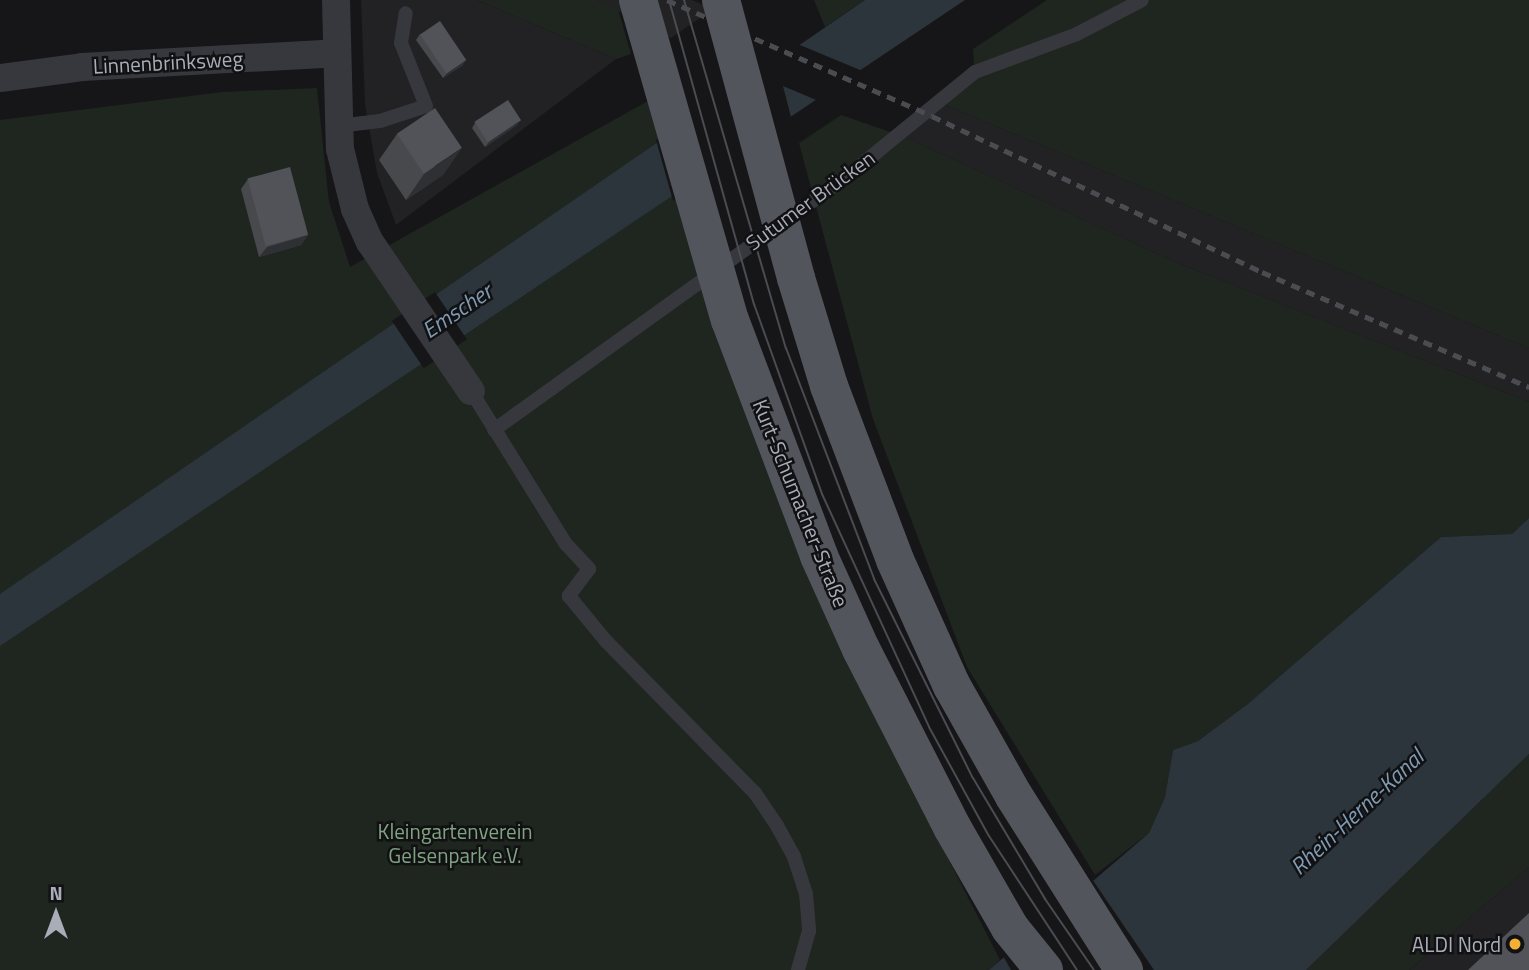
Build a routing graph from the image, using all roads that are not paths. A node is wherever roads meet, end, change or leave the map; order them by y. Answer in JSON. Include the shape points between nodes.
{"nodes":[{"id":1,"x":336,"y":0,"type":"edge"},
{"id":2,"x":638,"y":0,"type":"edge"},
{"id":3,"x":1142,"y":0,"type":"edge"},
{"id":4,"x":726,"y":9,"type":"edge"},
{"id":5,"x":406,"y":13,"type":"dead end"},
{"id":6,"x":337,"y":53,"type":"junction"},
{"id":7,"x":0,"y":78,"type":"edge"},
{"id":8,"x":338,"y":126,"type":"junction"},
{"id":9,"x":471,"y":391,"type":"joint"},
{"id":10,"x":494,"y":430,"type":"junction"},
{"id":11,"x":798,"y":970,"type":"edge"},
{"id":12,"x":1044,"y":970,"type":"edge"},
{"id":13,"x":1124,"y":970,"type":"edge"}],
"edges":[{"from":1,"to":6,"type":"street"},
{"from":2,"to":12,"type":"main road","name":"Kurt-Schumacher-Straße","bridge":true,"via":[[730,320],[820,556],[907,742],[1010,928]]},
{"from":3,"to":10,"type":"lane","name":"Sutumer Brücken","via":[[1077,34],[975,72],[845,178]]},
{"from":4,"to":13,"type":"main road","bridge":true,"via":[[829,386],[901,573],[951,686]]},
{"from":5,"to":8,"type":"lane","via":[[401,43],[426,106],[380,121]]},
{"from":6,"to":7,"type":"street","name":"Linnenbrinksweg","via":[[82,67]]},
{"from":6,"to":8,"type":"street"},
{"from":8,"to":9,"type":"street","via":[[342,173],[355,209],[390,272]]},
{"from":9,"to":10,"type":"lane"},
{"from":10,"to":11,"type":"lane","via":[[566,544],[589,569],[569,596],[605,640],[755,793],[794,857],[806,894],[809,931]]}]}
